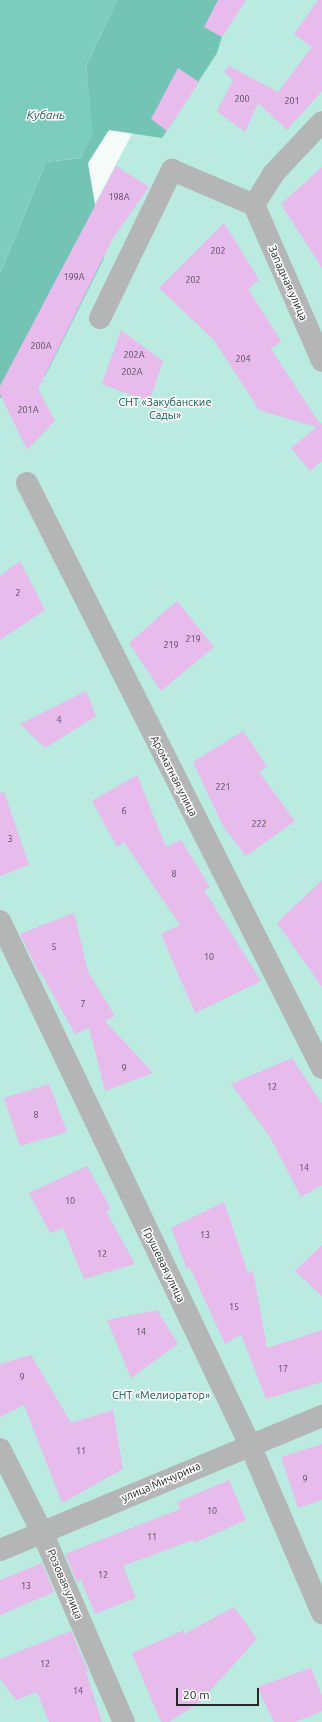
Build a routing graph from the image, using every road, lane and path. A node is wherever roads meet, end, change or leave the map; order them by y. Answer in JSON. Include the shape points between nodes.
{"nodes":[{"id":1,"x":322,"y":122,"type":"edge"},
{"id":2,"x":254,"y":205,"type":"junction"},
{"id":3,"x":100,"y":318,"type":"dead end"},
{"id":4,"x":322,"y":361,"type":"edge"},
{"id":5,"x":27,"y":483,"type":"dead end"},
{"id":6,"x":0,"y":921,"type":"edge"},
{"id":7,"x":322,"y":1068,"type":"edge"},
{"id":8,"x":322,"y":1416,"type":"edge"},
{"id":9,"x":250,"y":1445,"type":"junction"},
{"id":10,"x":0,"y":1449,"type":"edge"},
{"id":11,"x":42,"y":1532,"type":"junction"},
{"id":12,"x":0,"y":1550,"type":"edge"},
{"id":13,"x":322,"y":1613,"type":"edge"},
{"id":14,"x":124,"y":1722,"type":"edge"}],
"edges":[{"from":1,"to":2,"type":"street","via":[[273,174]]},
{"from":2,"to":3,"type":"street","via":[[172,170]]},
{"from":2,"to":4,"type":"street","name":"Западная улица"},
{"from":5,"to":7,"type":"street","name":"Ароматная улица"},
{"from":6,"to":9,"type":"street","name":"Грушевая улица"},
{"from":8,"to":9,"type":"street","name":"улица Мичурина"},
{"from":9,"to":11,"type":"street","name":"улица Мичурина"},
{"from":9,"to":13,"type":"street","name":"Грушевая улица"},
{"from":10,"to":11,"type":"street","name":"Розовая улица"},
{"from":11,"to":12,"type":"street","name":"улица Мичурина"},
{"from":11,"to":14,"type":"street","name":"Розовая улица"}]}
